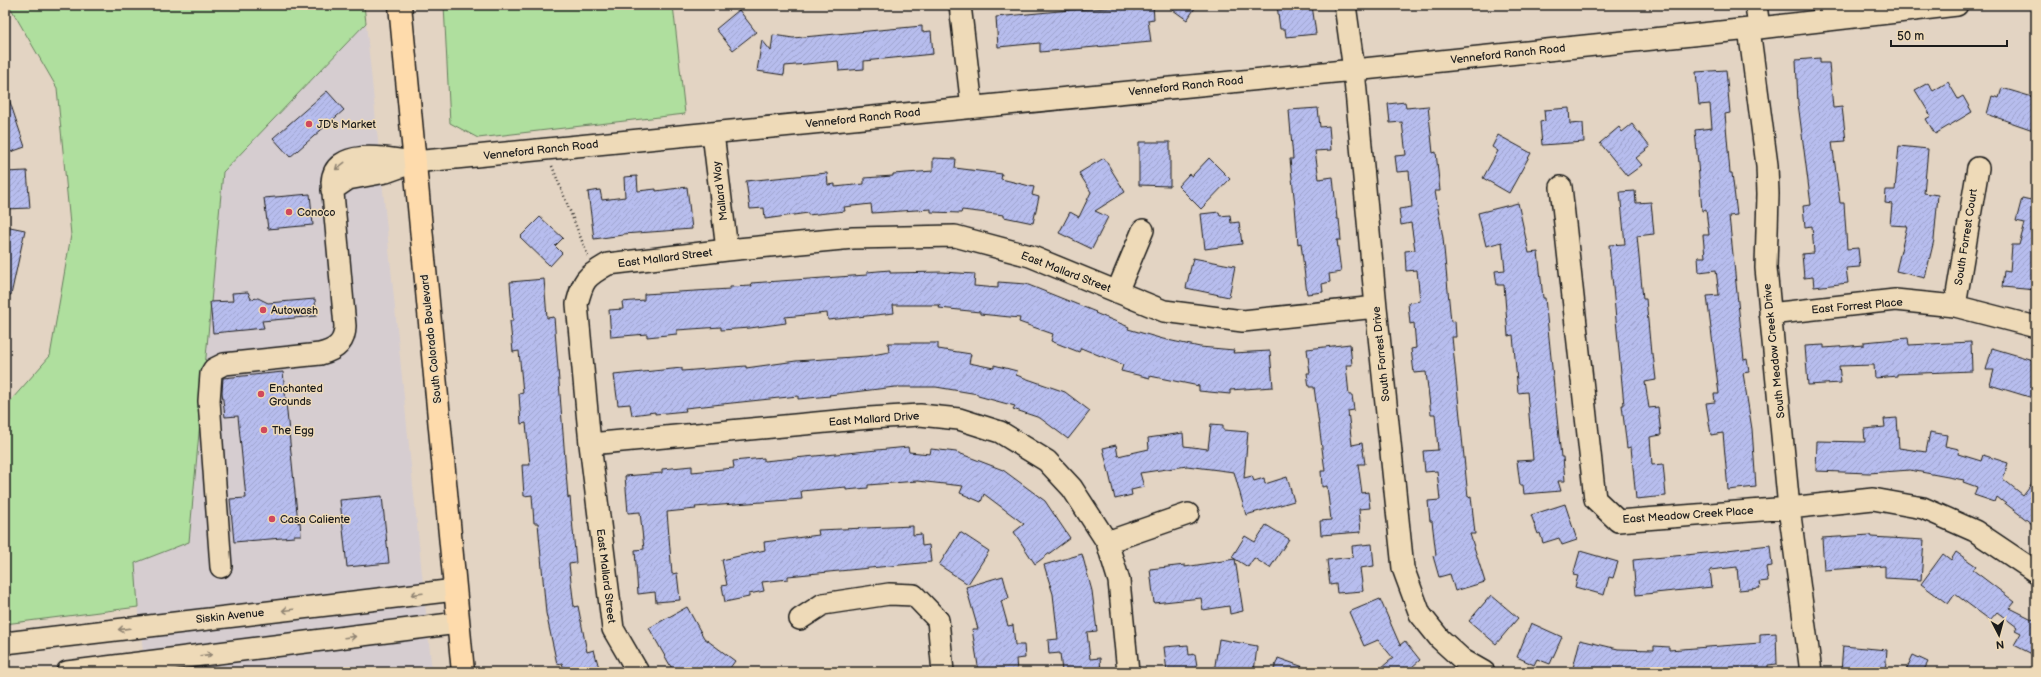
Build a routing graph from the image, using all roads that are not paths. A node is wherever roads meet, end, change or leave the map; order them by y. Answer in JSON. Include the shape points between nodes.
{"nodes":[{"id":1,"x":400,"y":5,"type":"edge"},
{"id":2,"x":960,"y":5,"type":"edge"},
{"id":3,"x":1345,"y":5,"type":"edge"},
{"id":4,"x":1756,"y":5,"type":"edge"},
{"id":5,"x":1956,"y":5,"type":"edge"},
{"id":6,"x":1754,"y":29,"type":"junction"},
{"id":7,"x":1354,"y":70,"type":"junction"},
{"id":8,"x":972,"y":107,"type":"junction"},
{"id":9,"x":713,"y":133,"type":"junction"},
{"id":10,"x":414,"y":162,"type":"junction"},
{"id":11,"x":1978,"y":168,"type":"dead end"},
{"id":12,"x":1561,"y":187,"type":"dead end"},
{"id":13,"x":1143,"y":230,"type":"dead end"},
{"id":14,"x":727,"y":250,"type":"junction"},
{"id":15,"x":1117,"y":292,"type":"junction"},
{"id":16,"x":1955,"y":306,"type":"junction"},
{"id":17,"x":1376,"y":308,"type":"junction"},
{"id":18,"x":1770,"y":314,"type":"junction"},
{"id":19,"x":2036,"y":327,"type":"edge"},
{"id":20,"x":590,"y":444,"type":"junction"},
{"id":21,"x":1789,"y":508,"type":"junction"},
{"id":22,"x":1188,"y":514,"type":"dead end"},
{"id":23,"x":1107,"y":542,"type":"junction"},
{"id":24,"x":221,"y":567,"type":"dead end"},
{"id":25,"x":2036,"y":572,"type":"edge"},
{"id":26,"x":455,"y":590,"type":"junction"},
{"id":27,"x":800,"y":619,"type":"dead end"},
{"id":28,"x":458,"y":623,"type":"junction"},
{"id":29,"x":5,"y":643,"type":"edge"},
{"id":30,"x":168,"y":666,"type":"edge"},
{"id":31,"x":67,"y":672,"type":"edge"},
{"id":32,"x":463,"y":672,"type":"edge"},
{"id":33,"x":638,"y":672,"type":"edge"},
{"id":34,"x":943,"y":672,"type":"edge"},
{"id":35,"x":1128,"y":672,"type":"edge"},
{"id":36,"x":1484,"y":672,"type":"edge"},
{"id":37,"x":1811,"y":672,"type":"edge"}],
"edges":[{"from":1,"to":10,"type":"main road","name":"South Colorado Boulevard"},
{"from":2,"to":8,"type":"street"},
{"from":3,"to":7,"type":"street","name":"South Forrest Drive"},
{"from":4,"to":6,"type":"street","name":"South Meadow Creek Drive"},
{"from":5,"to":6,"type":"street","name":"Venneford Ranch Road"},
{"from":6,"to":7,"type":"street","name":"Venneford Ranch Road"},
{"from":6,"to":18,"type":"street","name":"South Meadow Creek Drive","via":[[1767,165],[1766,268]]},
{"from":7,"to":8,"type":"street","name":"Venneford Ranch Road"},
{"from":7,"to":17,"type":"street","name":"South Forrest Drive"},
{"from":8,"to":9,"type":"street","name":"Venneford Ranch Road"},
{"from":9,"to":10,"type":"street","name":"Venneford Ranch Road"},
{"from":9,"to":14,"type":"street","name":"Mallard Way"},
{"from":10,"to":24,"type":"street","name":"Venneford Ranch Road","via":[[386,172],[348,178],[332,190],[345,326],[343,340],[330,352],[224,364],[214,369],[210,379],[209,415]]},
{"from":10,"to":26,"type":"main road","name":"South Colorado Boulevard"},
{"from":11,"to":16,"type":"street","name":"South Forrest Court"},
{"from":12,"to":21,"type":"street","name":"East Meadow Creek Place","via":[[1595,500],[1618,521]]},
{"from":13,"to":15,"type":"street","name":"East Mallard Street"},
{"from":14,"to":15,"type":"street","name":"East Mallard Street","via":[[853,238],[955,236],[1030,256]]},
{"from":14,"to":20,"type":"street","name":"East Mallard Street","via":[[608,264],[582,283],[577,304]]},
{"from":15,"to":17,"type":"street","name":"East Mallard Street","via":[[1164,311],[1243,321]]},
{"from":16,"to":18,"type":"street","name":"East Forrest Place","via":[[1894,300]]},
{"from":16,"to":19,"type":"street","name":"East Forrest Place"},
{"from":17,"to":36,"type":"street","name":"South Forrest Drive","via":[[1403,568],[1420,614],[1463,660]]},
{"from":18,"to":21,"type":"street","name":"South Meadow Creek Drive"},
{"from":20,"to":23,"type":"street","name":"East Mallard Drive","via":[[868,418],[920,415],[958,419],[1000,432],[1047,461],[1072,488]]},
{"from":20,"to":33,"type":"street","name":"East Mallard Street","via":[[613,629]]},
{"from":21,"to":25,"type":"street","name":"East Meadow Creek Place","via":[[1874,500],[1923,508],[1975,531]]},
{"from":21,"to":37,"type":"street","name":"South Meadow Creek Drive"},
{"from":22,"to":23,"type":"street"},
{"from":23,"to":35,"type":"street","name":"East Mallard Drive","via":[[1119,581]]},
{"from":26,"to":28,"type":"main road","name":"South Colorado Boulevard"},
{"from":26,"to":29,"type":"street","name":"Siskin Avenue","one_way":true},
{"from":27,"to":34,"type":"street","via":[[823,604],[889,594],[914,595],[938,620]]},
{"from":30,"to":28,"type":"street","one_way":true},
{"from":28,"to":32,"type":"main road","name":"South Colorado Boulevard"},
{"from":30,"to":31,"type":"street"}]}
